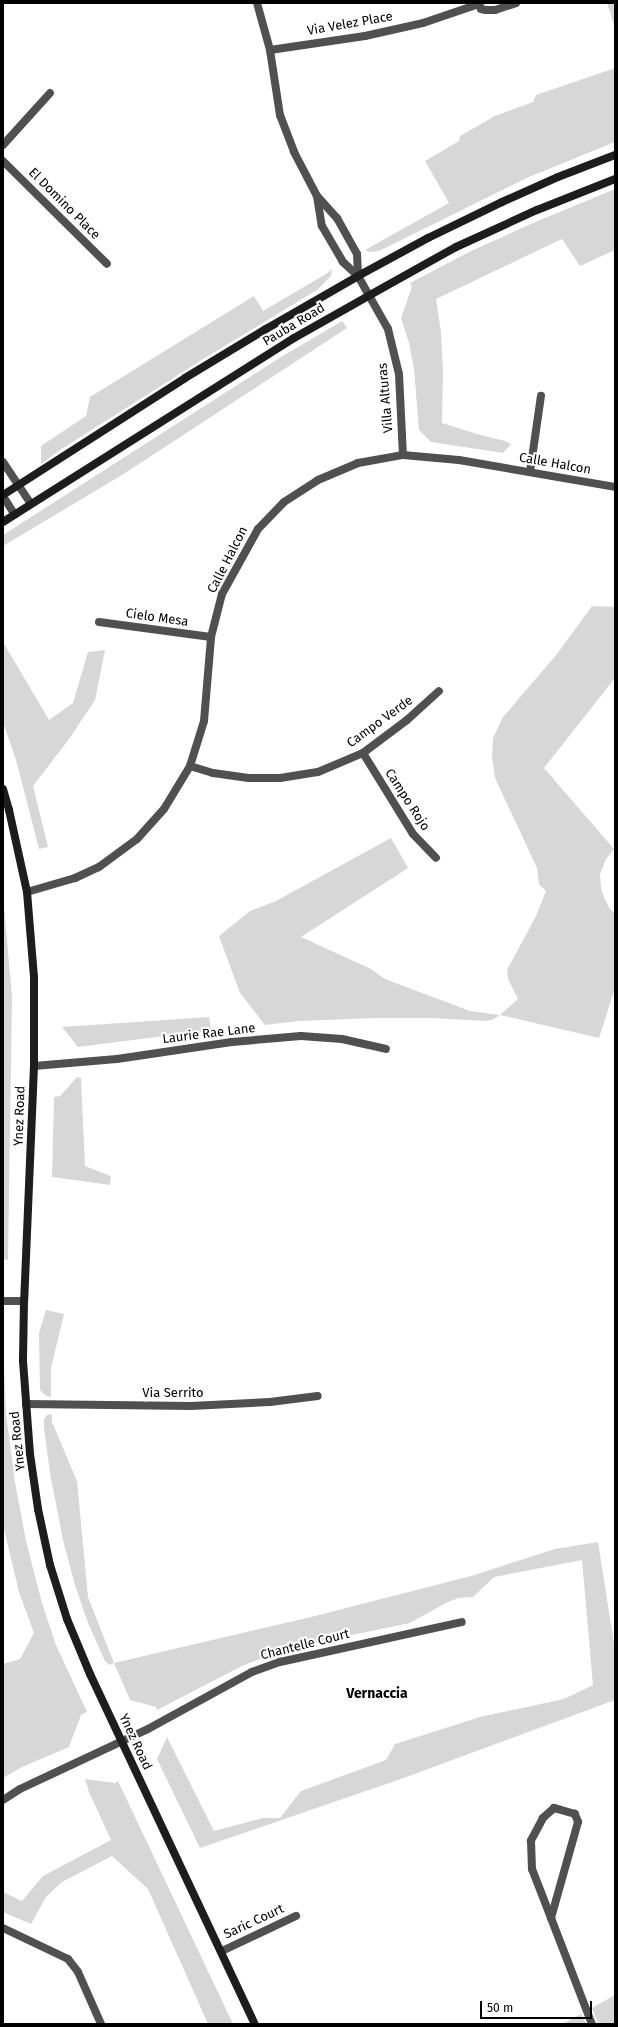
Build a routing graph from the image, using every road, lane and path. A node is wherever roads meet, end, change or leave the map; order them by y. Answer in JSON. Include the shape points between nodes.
{"nodes":[{"id":1,"x":257,"y":3,"type":"edge"},
{"id":2,"x":479,"y":3,"type":"edge"},
{"id":3,"x":516,"y":3,"type":"edge"},
{"id":4,"x":270,"y":50,"type":"junction"},
{"id":5,"x":50,"y":93,"type":"dead end"},
{"id":6,"x":3,"y":145,"type":"edge"},
{"id":7,"x":615,"y":155,"type":"edge"},
{"id":8,"x":3,"y":161,"type":"edge"},
{"id":9,"x":615,"y":179,"type":"edge"},
{"id":10,"x":317,"y":196,"type":"junction"},
{"id":11,"x":107,"y":264,"type":"dead end"},
{"id":12,"x":358,"y":276,"type":"junction"},
{"id":13,"x":370,"y":295,"type":"junction"},
{"id":14,"x":541,"y":396,"type":"dead end"},
{"id":15,"x":403,"y":455,"type":"junction"},
{"id":16,"x":3,"y":462,"type":"edge"},
{"id":17,"x":530,"y":472,"type":"junction"},
{"id":18,"x":19,"y":485,"type":"junction"},
{"id":19,"x":615,"y":487,"type":"edge"},
{"id":20,"x":3,"y":496,"type":"edge"},
{"id":21,"x":31,"y":504,"type":"junction"},
{"id":22,"x":15,"y":515,"type":"junction"},
{"id":23,"x":3,"y":522,"type":"edge"},
{"id":24,"x":99,"y":622,"type":"dead end"},
{"id":25,"x":211,"y":637,"type":"junction"},
{"id":26,"x":440,"y":691,"type":"dead end"},
{"id":27,"x":363,"y":752,"type":"junction"},
{"id":28,"x":190,"y":766,"type":"junction"},
{"id":29,"x":3,"y":789,"type":"edge"},
{"id":30,"x":436,"y":858,"type":"dead end"},
{"id":31,"x":27,"y":892,"type":"junction"},
{"id":32,"x":386,"y":1050,"type":"dead end"},
{"id":33,"x":34,"y":1066,"type":"junction"},
{"id":34,"x":3,"y":1301,"type":"edge"},
{"id":35,"x":24,"y":1301,"type":"junction"},
{"id":36,"x":318,"y":1396,"type":"dead end"},
{"id":37,"x":26,"y":1404,"type":"junction"},
{"id":38,"x":462,"y":1622,"type":"dead end"},
{"id":39,"x":121,"y":1742,"type":"junction"},
{"id":40,"x":3,"y":1800,"type":"edge"},
{"id":41,"x":296,"y":1916,"type":"dead end"},
{"id":42,"x":551,"y":1918,"type":"junction"},
{"id":43,"x":3,"y":1928,"type":"edge"},
{"id":44,"x":222,"y":1951,"type":"junction"},
{"id":45,"x":101,"y":2024,"type":"edge"},
{"id":46,"x":255,"y":2024,"type":"edge"},
{"id":47,"x":592,"y":2024,"type":"edge"}],
"edges":[{"from":1,"to":4,"type":"street"},
{"from":2,"to":3,"type":"street","name":"Via Velez Place","via":[[481,9],[486,10],[495,10]]},
{"from":2,"to":4,"type":"street","name":"Via Velez Place","via":[[423,23]]},
{"from":4,"to":10,"type":"street","via":[[280,114],[294,152]]},
{"from":5,"to":6,"type":"street"},
{"from":7,"to":12,"type":"main road","name":"Pauba Road","via":[[502,202]]},
{"from":8,"to":11,"type":"street","name":"El Domino Place"},
{"from":9,"to":13,"type":"main road","name":"Pauba Road","via":[[537,210],[456,247]]},
{"from":10,"to":12,"type":"street","via":[[322,226],[343,262]]},
{"from":10,"to":12,"type":"street","via":[[337,218],[357,254]]},
{"from":12,"to":13,"type":"street","name":"Villa Alturas"},
{"from":12,"to":18,"type":"main road","name":"Pauba Road","via":[[185,378]]},
{"from":13,"to":15,"type":"street","name":"Villa Alturas","via":[[388,329],[399,374]]},
{"from":13,"to":21,"type":"main road","name":"Pauba Road","via":[[294,338]]},
{"from":14,"to":17,"type":"street"},
{"from":15,"to":17,"type":"street","name":"Calle Halcon","via":[[459,460]]},
{"from":15,"to":25,"type":"street","name":"Calle Halcon","via":[[358,463],[318,480],[284,502],[258,529],[234,570],[222,594]]},
{"from":16,"to":18,"type":"street"},
{"from":17,"to":19,"type":"street","name":"Calle Halcon"},
{"from":18,"to":20,"type":"main road","name":"Pauba Road"},
{"from":18,"to":21,"type":"street"},
{"from":20,"to":22,"type":"street"},
{"from":21,"to":22,"type":"main road","name":"Pauba Road"},
{"from":22,"to":23,"type":"main road","name":"Pauba Road"},
{"from":24,"to":25,"type":"street","name":"Cielo Mesa"},
{"from":25,"to":28,"type":"street","name":"Calle Halcon","via":[[204,721]]},
{"from":26,"to":27,"type":"street","name":"Campo Verde","via":[[407,720]]},
{"from":27,"to":28,"type":"street","name":"Campo Verde","via":[[318,772],[280,778],[249,778],[213,773]]},
{"from":27,"to":30,"type":"street","name":"Campo Rojo","via":[[413,834]]},
{"from":28,"to":31,"type":"street","name":"Calle Halcon","via":[[164,809],[137,839],[93,870]]},
{"from":29,"to":31,"type":"main road","name":"Ynez Road"},
{"from":31,"to":33,"type":"main road","name":"Ynez Road","via":[[34,977]]},
{"from":32,"to":33,"type":"street","name":"Laurie Rae Lane","via":[[342,1039],[301,1036],[232,1042],[117,1059]]},
{"from":33,"to":35,"type":"main road","name":"Ynez Road"},
{"from":34,"to":35,"type":"street"},
{"from":35,"to":37,"type":"main road","name":"Ynez Road","via":[[23,1361]]},
{"from":36,"to":37,"type":"street","name":"Via Serrito","via":[[270,1402],[191,1406]]},
{"from":37,"to":39,"type":"main road","name":"Ynez Road","via":[[38,1509],[50,1565],[67,1619]]},
{"from":38,"to":39,"type":"street","name":"Chantelle Court","via":[[280,1662],[259,1669]]},
{"from":39,"to":40,"type":"street","name":"Chantelle Court","via":[[20,1789]]},
{"from":39,"to":44,"type":"main road","name":"Ynez Road"},
{"from":41,"to":44,"type":"street","name":"Saric Court"},
{"from":42,"to":42,"type":"street","via":[[532,1869],[531,1840],[543,1818],[554,1808],[575,1814],[578,1822]]},
{"from":42,"to":47,"type":"street"},
{"from":43,"to":45,"type":"street","via":[[68,1959],[78,1972]]},
{"from":44,"to":46,"type":"main road","name":"Ynez Road"}]}
